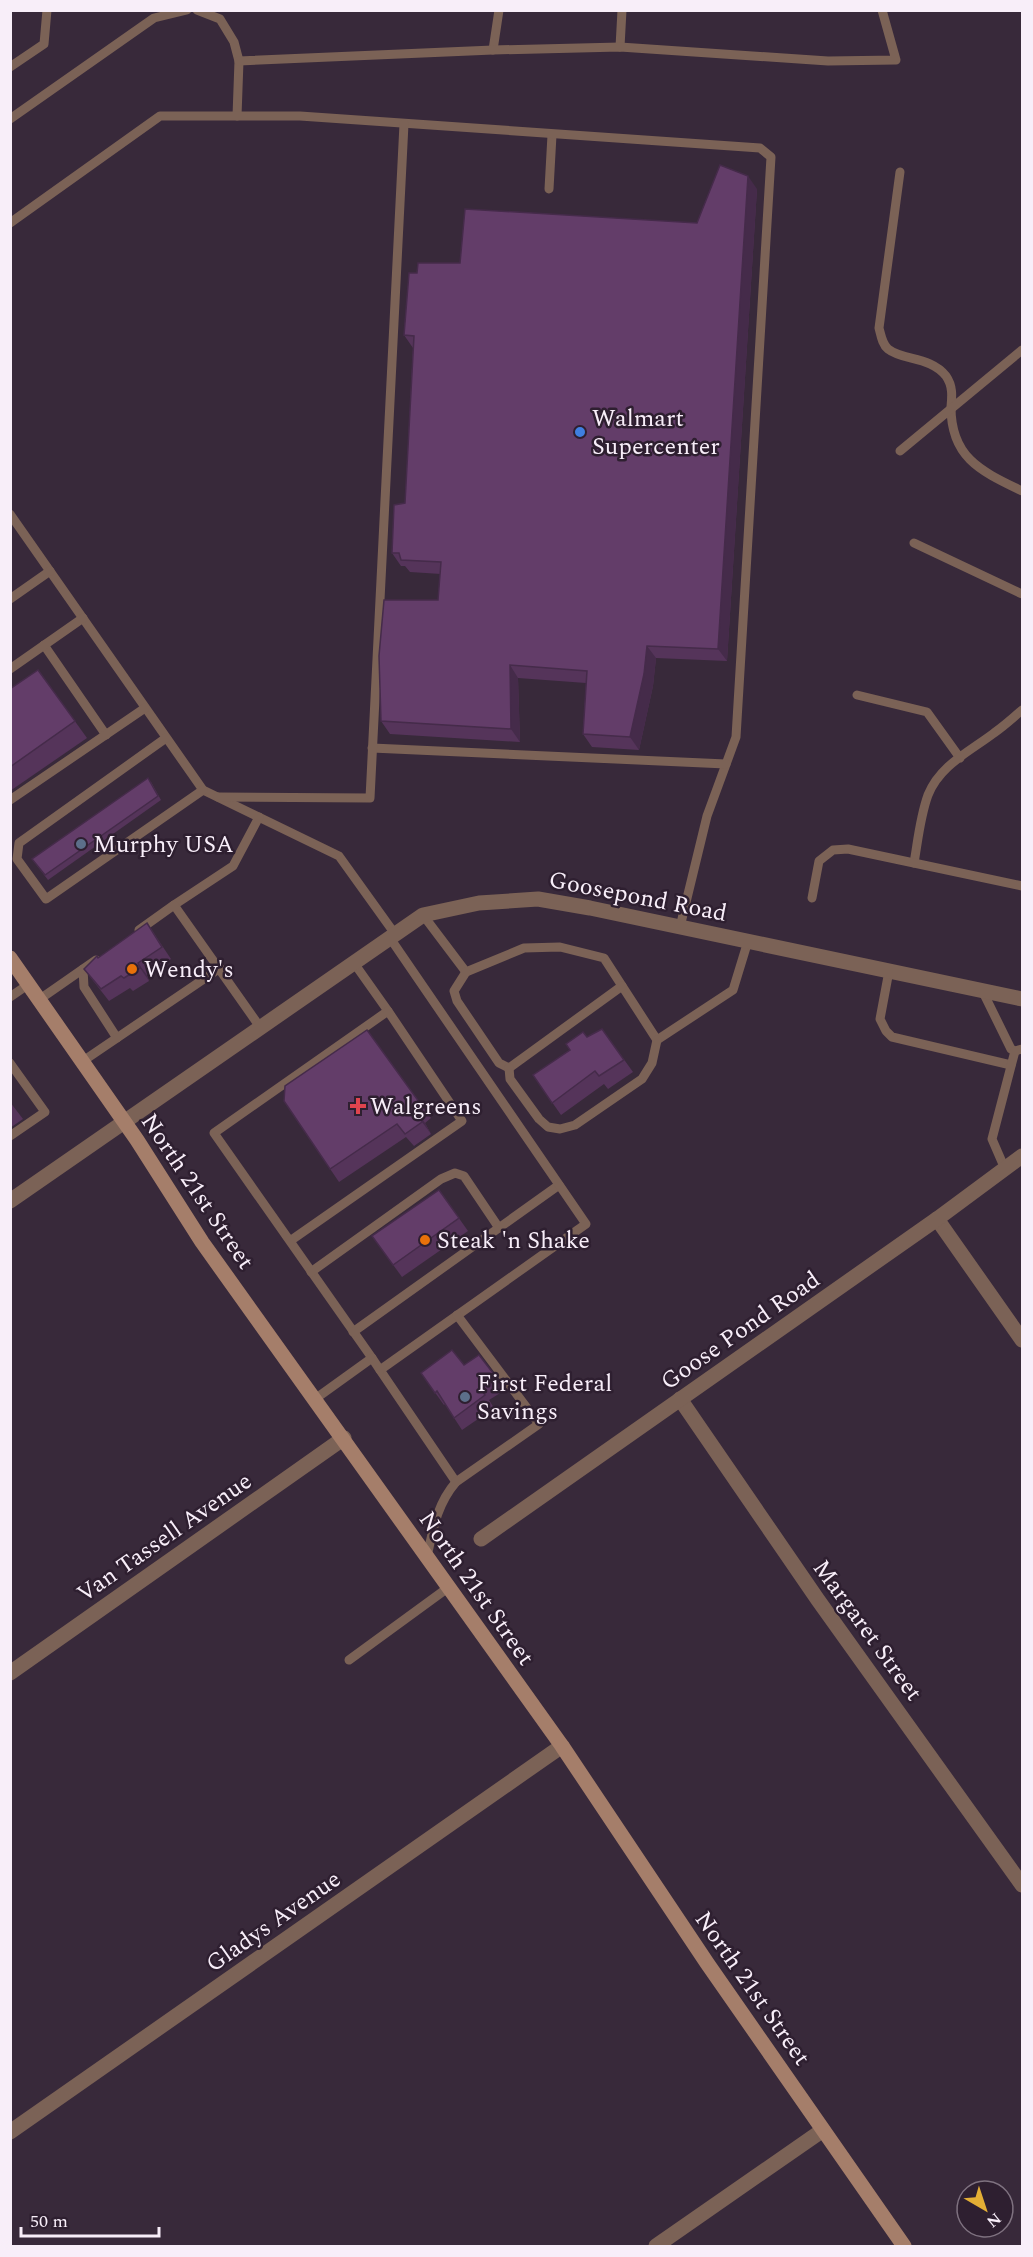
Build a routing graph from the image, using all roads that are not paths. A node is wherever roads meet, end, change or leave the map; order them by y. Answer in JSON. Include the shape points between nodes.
{"nodes":[{"id":1,"x":47,"y":10,"type":"edge"},
{"id":2,"x":187,"y":10,"type":"edge"},
{"id":3,"x":197,"y":10,"type":"edge"},
{"id":4,"x":500,"y":10,"type":"edge"},
{"id":5,"x":622,"y":10,"type":"edge"},
{"id":6,"x":882,"y":10,"type":"edge"},
{"id":7,"x":154,"y":14,"type":"edge"},
{"id":8,"x":620,"y":47,"type":"junction"},
{"id":9,"x":493,"y":50,"type":"junction"},
{"id":10,"x":239,"y":61,"type":"junction"},
{"id":11,"x":10,"y":67,"type":"edge"},
{"id":12,"x":237,"y":116,"type":"junction"},
{"id":13,"x":10,"y":119,"type":"edge"},
{"id":14,"x":404,"y":124,"type":"junction"},
{"id":15,"x":552,"y":135,"type":"junction"},
{"id":16,"x":900,"y":172,"type":"dead end"},
{"id":17,"x":549,"y":189,"type":"dead end"},
{"id":18,"x":10,"y":223,"type":"edge"},
{"id":19,"x":1023,"y":350,"type":"edge"},
{"id":20,"x":951,"y":408,"type":"junction"},
{"id":21,"x":900,"y":451,"type":"dead end"},
{"id":22,"x":1023,"y":491,"type":"edge"},
{"id":23,"x":10,"y":514,"type":"edge"},
{"id":24,"x":914,"y":543,"type":"dead end"},
{"id":25,"x":50,"y":571,"type":"junction"},
{"id":26,"x":1022,"y":592,"type":"edge"},
{"id":27,"x":10,"y":598,"type":"edge"},
{"id":28,"x":83,"y":618,"type":"junction"},
{"id":29,"x":44,"y":645,"type":"junction"},
{"id":30,"x":10,"y":669,"type":"edge"},
{"id":31,"x":857,"y":695,"type":"dead end"},
{"id":32,"x":145,"y":708,"type":"junction"},
{"id":33,"x":1023,"y":710,"type":"edge"},
{"id":34,"x":106,"y":735,"type":"junction"},
{"id":35,"x":166,"y":738,"type":"junction"},
{"id":36,"x":372,"y":748,"type":"junction"},
{"id":37,"x":960,"y":758,"type":"junction"},
{"id":38,"x":726,"y":764,"type":"junction"},
{"id":39,"x":202,"y":790,"type":"junction"},
{"id":40,"x":218,"y":797,"type":"junction"},
{"id":41,"x":10,"y":800,"type":"edge"},
{"id":42,"x":259,"y":817,"type":"junction"},
{"id":43,"x":914,"y":863,"type":"junction"},
{"id":44,"x":1023,"y":886,"type":"edge"},
{"id":45,"x":812,"y":898,"type":"dead end"},
{"id":46,"x":174,"y":905,"type":"junction"},
{"id":47,"x":423,"y":915,"type":"junction"},
{"id":48,"x":680,"y":927,"type":"junction"},
{"id":49,"x":392,"y":936,"type":"junction"},
{"id":50,"x":129,"y":937,"type":"edge"},
{"id":51,"x":748,"y":941,"type":"junction"},
{"id":52,"x":102,"y":956,"type":"edge"},
{"id":53,"x":10,"y":958,"type":"edge"},
{"id":54,"x":354,"y":963,"type":"junction"},
{"id":55,"x":220,"y":968,"type":"junction"},
{"id":56,"x":83,"y":969,"type":"junction"},
{"id":57,"x":889,"y":971,"type":"junction"},
{"id":58,"x":466,"y":972,"type":"junction"},
{"id":59,"x":29,"y":984,"type":"junction"},
{"id":60,"x":622,"y":986,"type":"junction"},
{"id":61,"x":982,"y":990,"type":"junction"},
{"id":62,"x":10,"y":997,"type":"edge"},
{"id":63,"x":40,"y":999,"type":"junction"},
{"id":64,"x":1023,"y":999,"type":"edge"},
{"id":65,"x":388,"y":1011,"type":"junction"},
{"id":66,"x":260,"y":1027,"type":"junction"},
{"id":67,"x":117,"y":1038,"type":"junction"},
{"id":68,"x":657,"y":1040,"type":"junction"},
{"id":69,"x":1019,"y":1050,"type":"edge"},
{"id":70,"x":83,"y":1061,"type":"junction"},
{"id":71,"x":10,"y":1063,"type":"edge"},
{"id":72,"x":1011,"y":1065,"type":"junction"},
{"id":73,"x":509,"y":1068,"type":"junction"},
{"id":74,"x":124,"y":1122,"type":"junction"},
{"id":75,"x":10,"y":1136,"type":"edge"},
{"id":76,"x":1023,"y":1156,"type":"edge"},
{"id":77,"x":1005,"y":1169,"type":"junction"},
{"id":78,"x":560,"y":1185,"type":"junction"},
{"id":79,"x":10,"y":1201,"type":"edge"},
{"id":80,"x":937,"y":1219,"type":"junction"},
{"id":81,"x":499,"y":1228,"type":"junction"},
{"id":82,"x":290,"y":1241,"type":"junction"},
{"id":83,"x":311,"y":1272,"type":"junction"},
{"id":84,"x":457,"y":1315,"type":"junction"},
{"id":85,"x":353,"y":1332,"type":"junction"},
{"id":86,"x":1023,"y":1340,"type":"edge"},
{"id":87,"x":372,"y":1358,"type":"junction"},
{"id":88,"x":380,"y":1370,"type":"junction"},
{"id":89,"x":315,"y":1399,"type":"junction"},
{"id":90,"x":680,"y":1399,"type":"junction"},
{"id":91,"x":344,"y":1438,"type":"junction"},
{"id":92,"x":456,"y":1482,"type":"junction"},
{"id":93,"x":481,"y":1539,"type":"dead end"},
{"id":94,"x":427,"y":1557,"type":"junction"},
{"id":95,"x":449,"y":1587,"type":"junction"},
{"id":96,"x":349,"y":1660,"type":"dead end"},
{"id":97,"x":10,"y":1673,"type":"edge"},
{"id":98,"x":562,"y":1746,"type":"junction"},
{"id":99,"x":1023,"y":1885,"type":"edge"},
{"id":100,"x":824,"y":2130,"type":"junction"},
{"id":101,"x":10,"y":2132,"type":"edge"},
{"id":102,"x":656,"y":2247,"type":"edge"},
{"id":103,"x":904,"y":2247,"type":"edge"}],
"edges":[{"from":1,"to":11,"type":"lane","via":[[44,44]]},
{"from":2,"to":7,"type":"lane"},
{"from":3,"to":10,"type":"lane","via":[[220,20],[234,42]]},
{"from":4,"to":9,"type":"lane"},
{"from":5,"to":8,"type":"lane"},
{"from":6,"to":8,"type":"lane","via":[[896,60],[828,61]]},
{"from":7,"to":13,"type":"lane"},
{"from":8,"to":9,"type":"lane"},
{"from":9,"to":10,"type":"lane"},
{"from":10,"to":12,"type":"lane"},
{"from":12,"to":14,"type":"lane","via":[[300,116]]},
{"from":12,"to":18,"type":"lane","via":[[160,116]]},
{"from":14,"to":15,"type":"lane"},
{"from":14,"to":36,"type":"lane"},
{"from":15,"to":17,"type":"lane"},
{"from":15,"to":38,"type":"lane","via":[[760,148],[771,157],[736,737]]},
{"from":16,"to":20,"type":"lane","via":[[879,328],[889,350],[928,363],[946,376],[952,389]]},
{"from":19,"to":20,"type":"lane"},
{"from":20,"to":21,"type":"lane"},
{"from":20,"to":22,"type":"lane","via":[[953,432],[968,459],[987,474]]},
{"from":23,"to":25,"type":"lane"},
{"from":24,"to":26,"type":"lane"},
{"from":25,"to":27,"type":"lane"},
{"from":25,"to":28,"type":"lane"},
{"from":28,"to":29,"type":"lane"},
{"from":28,"to":32,"type":"lane"},
{"from":29,"to":30,"type":"lane"},
{"from":29,"to":34,"type":"lane"},
{"from":31,"to":37,"type":"lane","via":[[927,712]]},
{"from":32,"to":34,"type":"lane"},
{"from":32,"to":35,"type":"lane"},
{"from":33,"to":37,"type":"lane"},
{"from":34,"to":41,"type":"lane"},
{"from":35,"to":39,"type":"lane"},
{"from":35,"to":39,"type":"lane","via":[[19,843],[17,859],[46,899]]},
{"from":36,"to":38,"type":"lane"},
{"from":36,"to":40,"type":"lane","via":[[370,798]]},
{"from":37,"to":43,"type":"lane","via":[[946,768],[929,794]]},
{"from":38,"to":48,"type":"lane","via":[[707,816]]},
{"from":39,"to":40,"type":"lane"},
{"from":40,"to":42,"type":"lane"},
{"from":42,"to":46,"type":"lane","via":[[233,866]]},
{"from":42,"to":49,"type":"lane","via":[[339,856]]},
{"from":43,"to":44,"type":"lane"},
{"from":43,"to":45,"type":"lane","via":[[832,849],[819,861]]},
{"from":46,"to":50,"type":"lane"},
{"from":46,"to":55,"type":"lane"},
{"from":47,"to":48,"type":"street","name":"Goosepond Road","via":[[479,903],[538,899]]},
{"from":47,"to":49,"type":"street","name":"Goosepond Road"},
{"from":47,"to":58,"type":"lane"},
{"from":48,"to":51,"type":"street","name":"Goosepond Road"},
{"from":49,"to":54,"type":"street","name":"Goosepond Road"},
{"from":49,"to":78,"type":"lane"},
{"from":51,"to":57,"type":"street","name":"Goosepond Road"},
{"from":51,"to":68,"type":"lane","via":[[733,990]]},
{"from":52,"to":56,"type":"lane"},
{"from":53,"to":59,"type":"main road","name":"North 21st Street"},
{"from":54,"to":65,"type":"lane"},
{"from":54,"to":66,"type":"street","name":"Goosepond Road"},
{"from":55,"to":66,"type":"lane"},
{"from":55,"to":67,"type":"lane"},
{"from":56,"to":63,"type":"lane"},
{"from":56,"to":67,"type":"lane","via":[[84,987]]},
{"from":57,"to":61,"type":"street","name":"Goosepond Road"},
{"from":57,"to":72,"type":"lane","via":[[880,1019],[892,1037]]},
{"from":58,"to":60,"type":"lane","via":[[524,948],[560,947],[604,958]]},
{"from":58,"to":73,"type":"lane","via":[[454,991],[457,1000],[499,1063]]},
{"from":59,"to":62,"type":"lane"},
{"from":59,"to":63,"type":"main road","name":"North 21st Street"},
{"from":60,"to":68,"type":"lane"},
{"from":60,"to":73,"type":"lane"},
{"from":61,"to":64,"type":"street","name":"Goosepond Road"},
{"from":61,"to":69,"type":"lane","via":[[1011,1049]]},
{"from":63,"to":70,"type":"main road","name":"North 21st Street"},
{"from":65,"to":82,"type":"lane","via":[[462,1121]]},
{"from":65,"to":82,"type":"lane","via":[[214,1134]]},
{"from":66,"to":74,"type":"street","name":"Goosepond Road"},
{"from":67,"to":70,"type":"lane"},
{"from":68,"to":73,"type":"lane","via":[[652,1063],[642,1079],[575,1125],[560,1129],[548,1128],[539,1119],[510,1079]]},
{"from":69,"to":72,"type":"lane"},
{"from":70,"to":74,"type":"main road","name":"North 21st Street"},
{"from":71,"to":75,"type":"lane","via":[[45,1112]]},
{"from":72,"to":77,"type":"lane","via":[[992,1139]]},
{"from":74,"to":79,"type":"street","name":"Goosepond Road"},
{"from":74,"to":89,"type":"main road","name":"North 21st Street","via":[[202,1242]]},
{"from":76,"to":77,"type":"street","name":"Goose Pond Road"},
{"from":77,"to":80,"type":"street","name":"Goose Pond Road"},
{"from":78,"to":81,"type":"lane"},
{"from":78,"to":84,"type":"lane","via":[[586,1224]]},
{"from":80,"to":86,"type":"street"},
{"from":80,"to":90,"type":"street","name":"Goose Pond Road"},
{"from":81,"to":83,"type":"lane","via":[[464,1176],[454,1173]]},
{"from":81,"to":85,"type":"lane"},
{"from":82,"to":83,"type":"lane"},
{"from":83,"to":85,"type":"lane"},
{"from":84,"to":88,"type":"lane"},
{"from":84,"to":92,"type":"lane","via":[[539,1424]]},
{"from":85,"to":87,"type":"lane"},
{"from":87,"to":88,"type":"lane"},
{"from":87,"to":89,"type":"lane"},
{"from":88,"to":92,"type":"lane"},
{"from":89,"to":91,"type":"main road","name":"North 21st Street"},
{"from":90,"to":93,"type":"street","name":"Goose Pond Road"},
{"from":90,"to":99,"type":"street","name":"Margaret Street","via":[[818,1600]]},
{"from":91,"to":94,"type":"main road","name":"North 21st Street"},
{"from":91,"to":97,"type":"street","name":"Van Tassell Avenue"},
{"from":92,"to":94,"type":"lane","via":[[445,1494],[436,1515]]},
{"from":94,"to":95,"type":"main road","name":"North 21st Street"},
{"from":95,"to":96,"type":"lane"},
{"from":95,"to":98,"type":"main road","name":"North 21st Street"},
{"from":98,"to":100,"type":"main road","name":"North 21st Street"},
{"from":98,"to":101,"type":"street","name":"Gladys Avenue"},
{"from":100,"to":102,"type":"street"},
{"from":100,"to":103,"type":"main road","name":"North 21st Street"}]}
